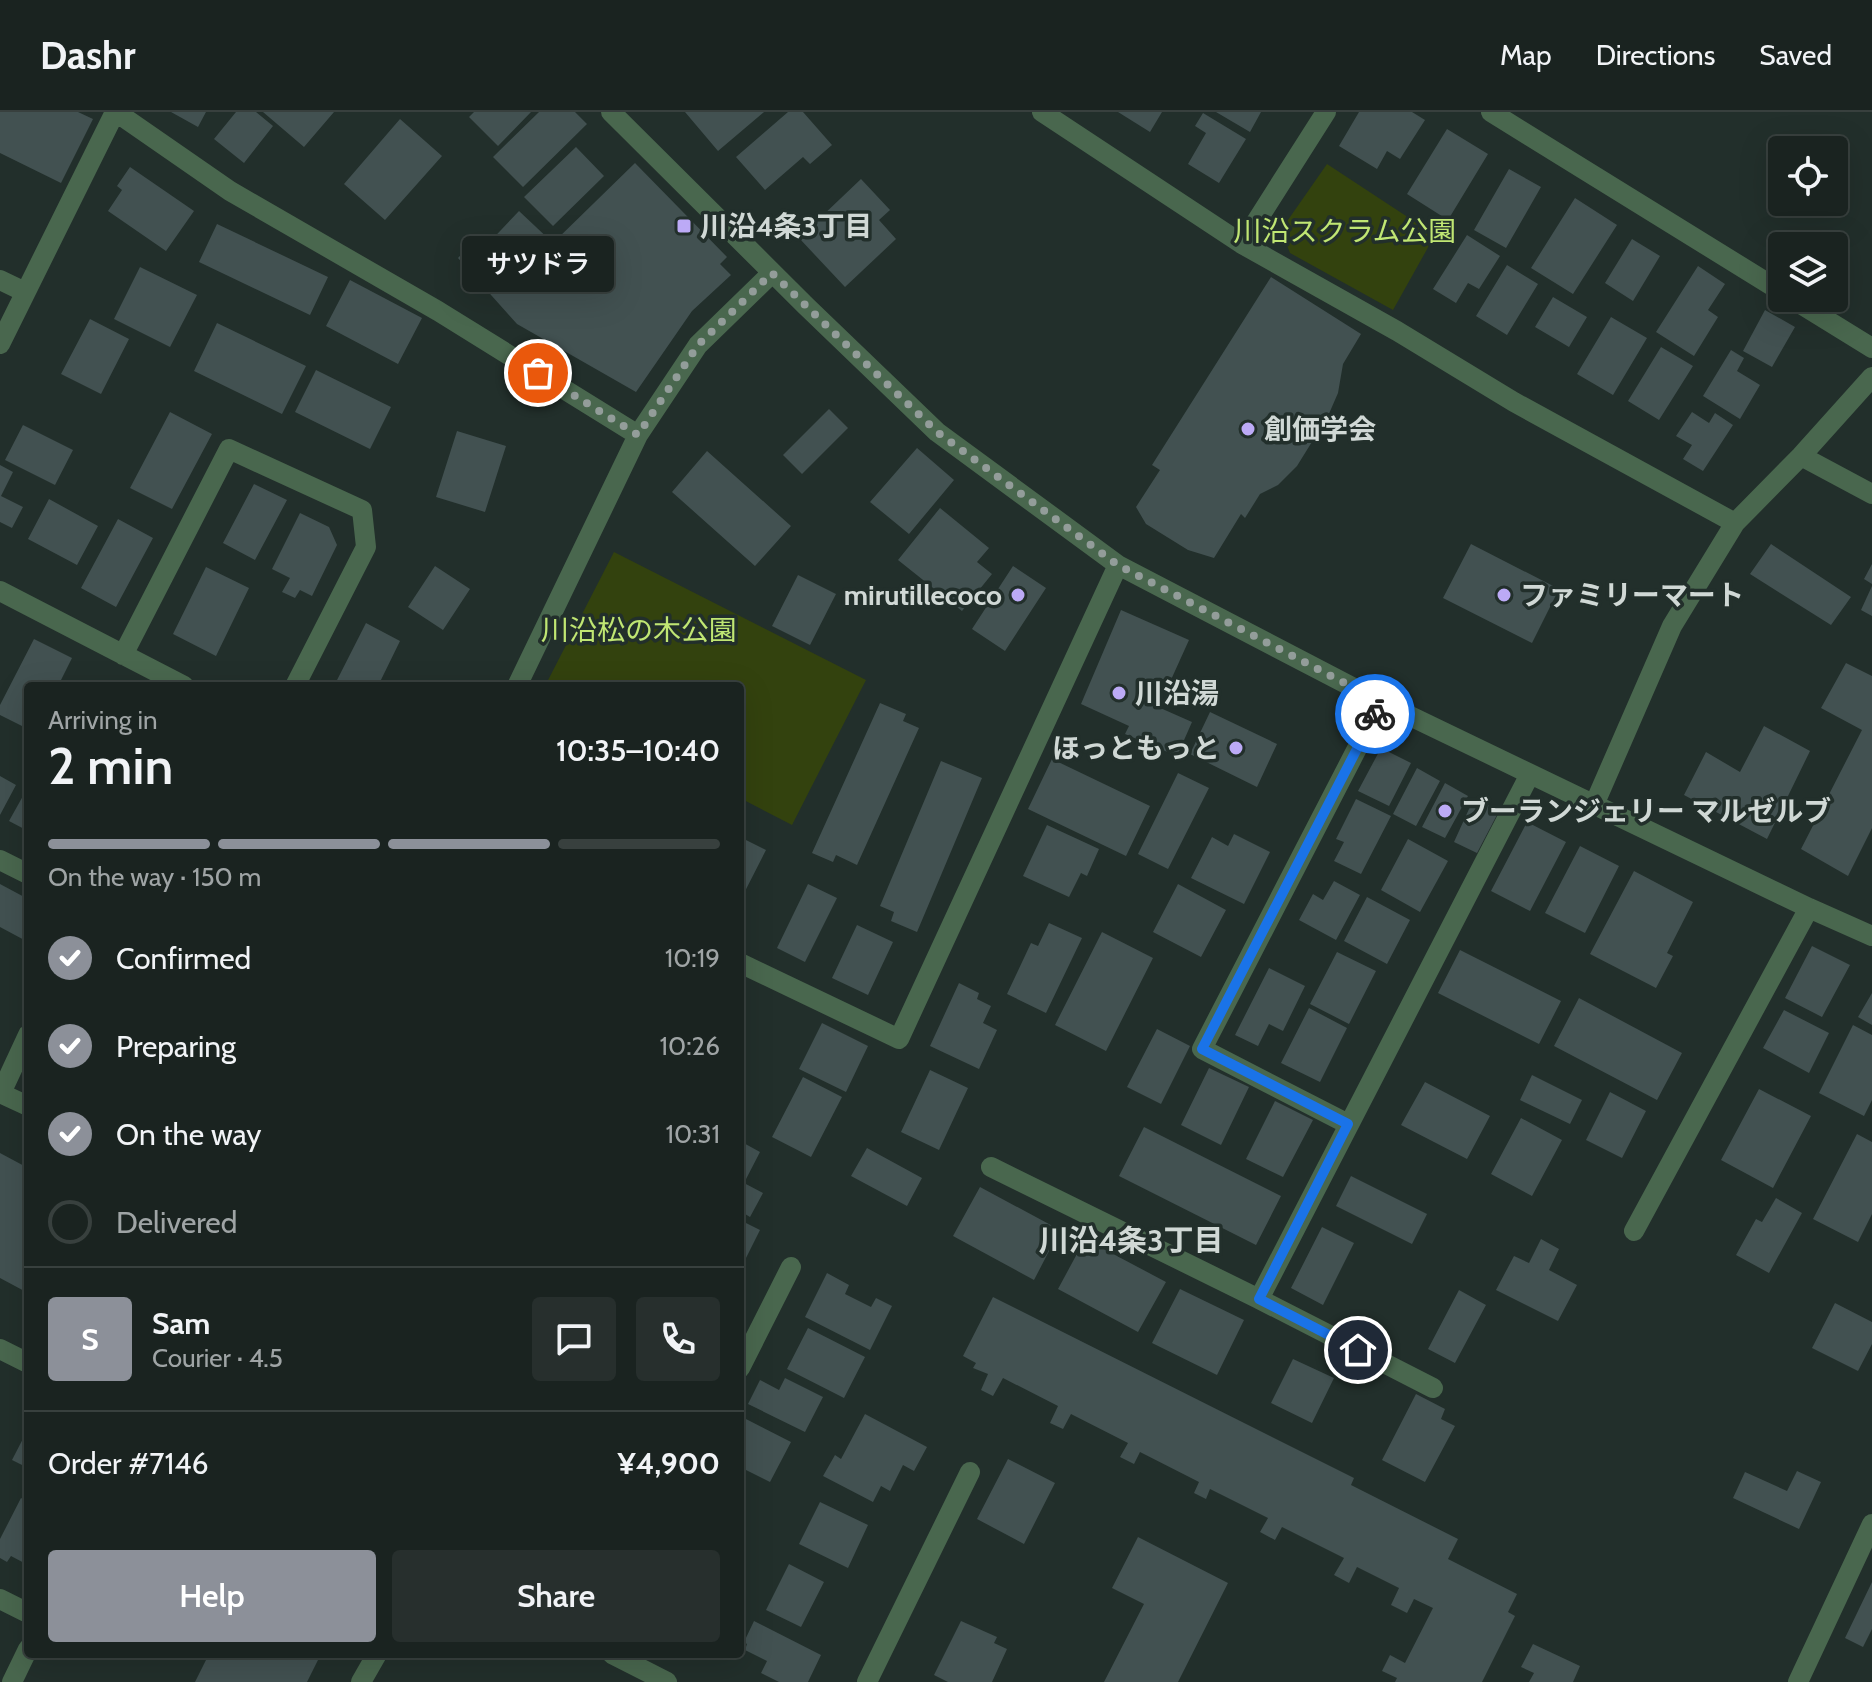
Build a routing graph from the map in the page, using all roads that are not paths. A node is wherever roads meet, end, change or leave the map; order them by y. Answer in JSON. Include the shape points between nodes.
{"nodes":[{"id":1,"x":115,"y":112,"type":"edge"},
{"id":2,"x":611,"y":112,"type":"edge"},
{"id":3,"x":1042,"y":112,"type":"edge"},
{"id":4,"x":1326,"y":112,"type":"edge"},
{"id":5,"x":1491,"y":112,"type":"edge"},
{"id":6,"x":1242,"y":244,"type":"junction"},
{"id":7,"x":772,"y":273,"type":"junction"},
{"id":8,"x":0,"y":280,"type":"edge"},
{"id":9,"x":1768,"y":283,"type":"edge"},
{"id":10,"x":25,"y":292,"type":"junction"},
{"id":11,"x":1814,"y":312,"type":"edge"},
{"id":12,"x":0,"y":344,"type":"edge"},
{"id":13,"x":1872,"y":348,"type":"edge"},
{"id":14,"x":1872,"y":377,"type":"edge"},
{"id":15,"x":638,"y":435,"type":"junction"},
{"id":16,"x":1801,"y":456,"type":"junction"},
{"id":17,"x":1872,"y":494,"type":"edge"},
{"id":18,"x":1735,"y":523,"type":"junction"},
{"id":19,"x":1118,"y":565,"type":"junction"},
{"id":20,"x":0,"y":591,"type":"edge"},
{"id":21,"x":123,"y":655,"type":"junction"},
{"id":22,"x":176,"y":682,"type":"edge"},
{"id":23,"x":297,"y":682,"type":"edge"},
{"id":24,"x":519,"y":682,"type":"edge"},
{"id":25,"x":1381,"y":702,"type":"junction"},
{"id":26,"x":1530,"y":774,"type":"junction"},
{"id":27,"x":1594,"y":805,"type":"junction"},
{"id":28,"x":0,"y":860,"type":"edge"},
{"id":29,"x":24,"y":872,"type":"edge"},
{"id":30,"x":1809,"y":908,"type":"junction"},
{"id":31,"x":1872,"y":936,"type":"edge"},
{"id":32,"x":744,"y":965,"type":"edge"},
{"id":33,"x":24,"y":1043,"type":"edge"},
{"id":34,"x":0,"y":1093,"type":"edge"},
{"id":35,"x":24,"y":1104,"type":"edge"},
{"id":36,"x":1348,"y":1124,"type":"junction"},
{"id":37,"x":991,"y":1167,"type":"dead end"},
{"id":38,"x":1634,"y":1231,"type":"dead end"},
{"id":39,"x":791,"y":1267,"type":"dead end"},
{"id":40,"x":1259,"y":1299,"type":"junction"},
{"id":41,"x":0,"y":1349,"type":"edge"},
{"id":42,"x":744,"y":1360,"type":"edge"},
{"id":43,"x":24,"y":1361,"type":"edge"},
{"id":44,"x":1433,"y":1388,"type":"dead end"},
{"id":45,"x":970,"y":1472,"type":"dead end"},
{"id":46,"x":1872,"y":1524,"type":"edge"},
{"id":47,"x":0,"y":1599,"type":"edge"},
{"id":48,"x":24,"y":1611,"type":"edge"},
{"id":49,"x":24,"y":1657,"type":"edge"},
{"id":50,"x":375,"y":1658,"type":"edge"},
{"id":51,"x":620,"y":1658,"type":"edge"},
{"id":52,"x":12,"y":1682,"type":"edge"},
{"id":53,"x":361,"y":1682,"type":"edge"},
{"id":54,"x":667,"y":1682,"type":"edge"},
{"id":55,"x":867,"y":1682,"type":"edge"},
{"id":56,"x":1798,"y":1682,"type":"edge"}],
"edges":[{"from":1,"to":10,"type":"street"},
{"from":1,"to":15,"type":"street","via":[[230,191]]},
{"from":2,"to":7,"type":"street"},
{"from":3,"to":6,"type":"street"},
{"from":4,"to":6,"type":"street"},
{"from":5,"to":9,"type":"street"},
{"from":6,"to":18,"type":"street"},
{"from":7,"to":15,"type":"street","via":[[698,345]]},
{"from":7,"to":19,"type":"street","via":[[937,432]]},
{"from":8,"to":10,"type":"street"},
{"from":10,"to":12,"type":"street"},
{"from":11,"to":13,"type":"street"},
{"from":14,"to":16,"type":"street"},
{"from":15,"to":24,"type":"street"},
{"from":16,"to":17,"type":"street"},
{"from":16,"to":18,"type":"street"},
{"from":18,"to":27,"type":"street","via":[[1672,626]]},
{"from":19,"to":25,"type":"street"},
{"from":19,"to":32,"type":"street","via":[[899,1039]]},
{"from":20,"to":21,"type":"street"},
{"from":21,"to":22,"type":"street"},
{"from":21,"to":23,"type":"street","via":[[229,449],[362,510],[366,547]]},
{"from":25,"to":26,"type":"street"},
{"from":25,"to":36,"type":"street","via":[[1202,1049]]},
{"from":26,"to":27,"type":"street"},
{"from":26,"to":36,"type":"street"},
{"from":27,"to":30,"type":"street"},
{"from":28,"to":29,"type":"street"},
{"from":30,"to":31,"type":"street"},
{"from":30,"to":38,"type":"street"},
{"from":33,"to":34,"type":"street"},
{"from":34,"to":35,"type":"street"},
{"from":36,"to":40,"type":"street"},
{"from":37,"to":40,"type":"street"},
{"from":39,"to":42,"type":"street"},
{"from":40,"to":44,"type":"street"},
{"from":41,"to":43,"type":"street"},
{"from":45,"to":55,"type":"street"},
{"from":46,"to":56,"type":"street"},
{"from":47,"to":48,"type":"street"},
{"from":49,"to":52,"type":"street"},
{"from":50,"to":53,"type":"street"},
{"from":51,"to":54,"type":"street"}]}
